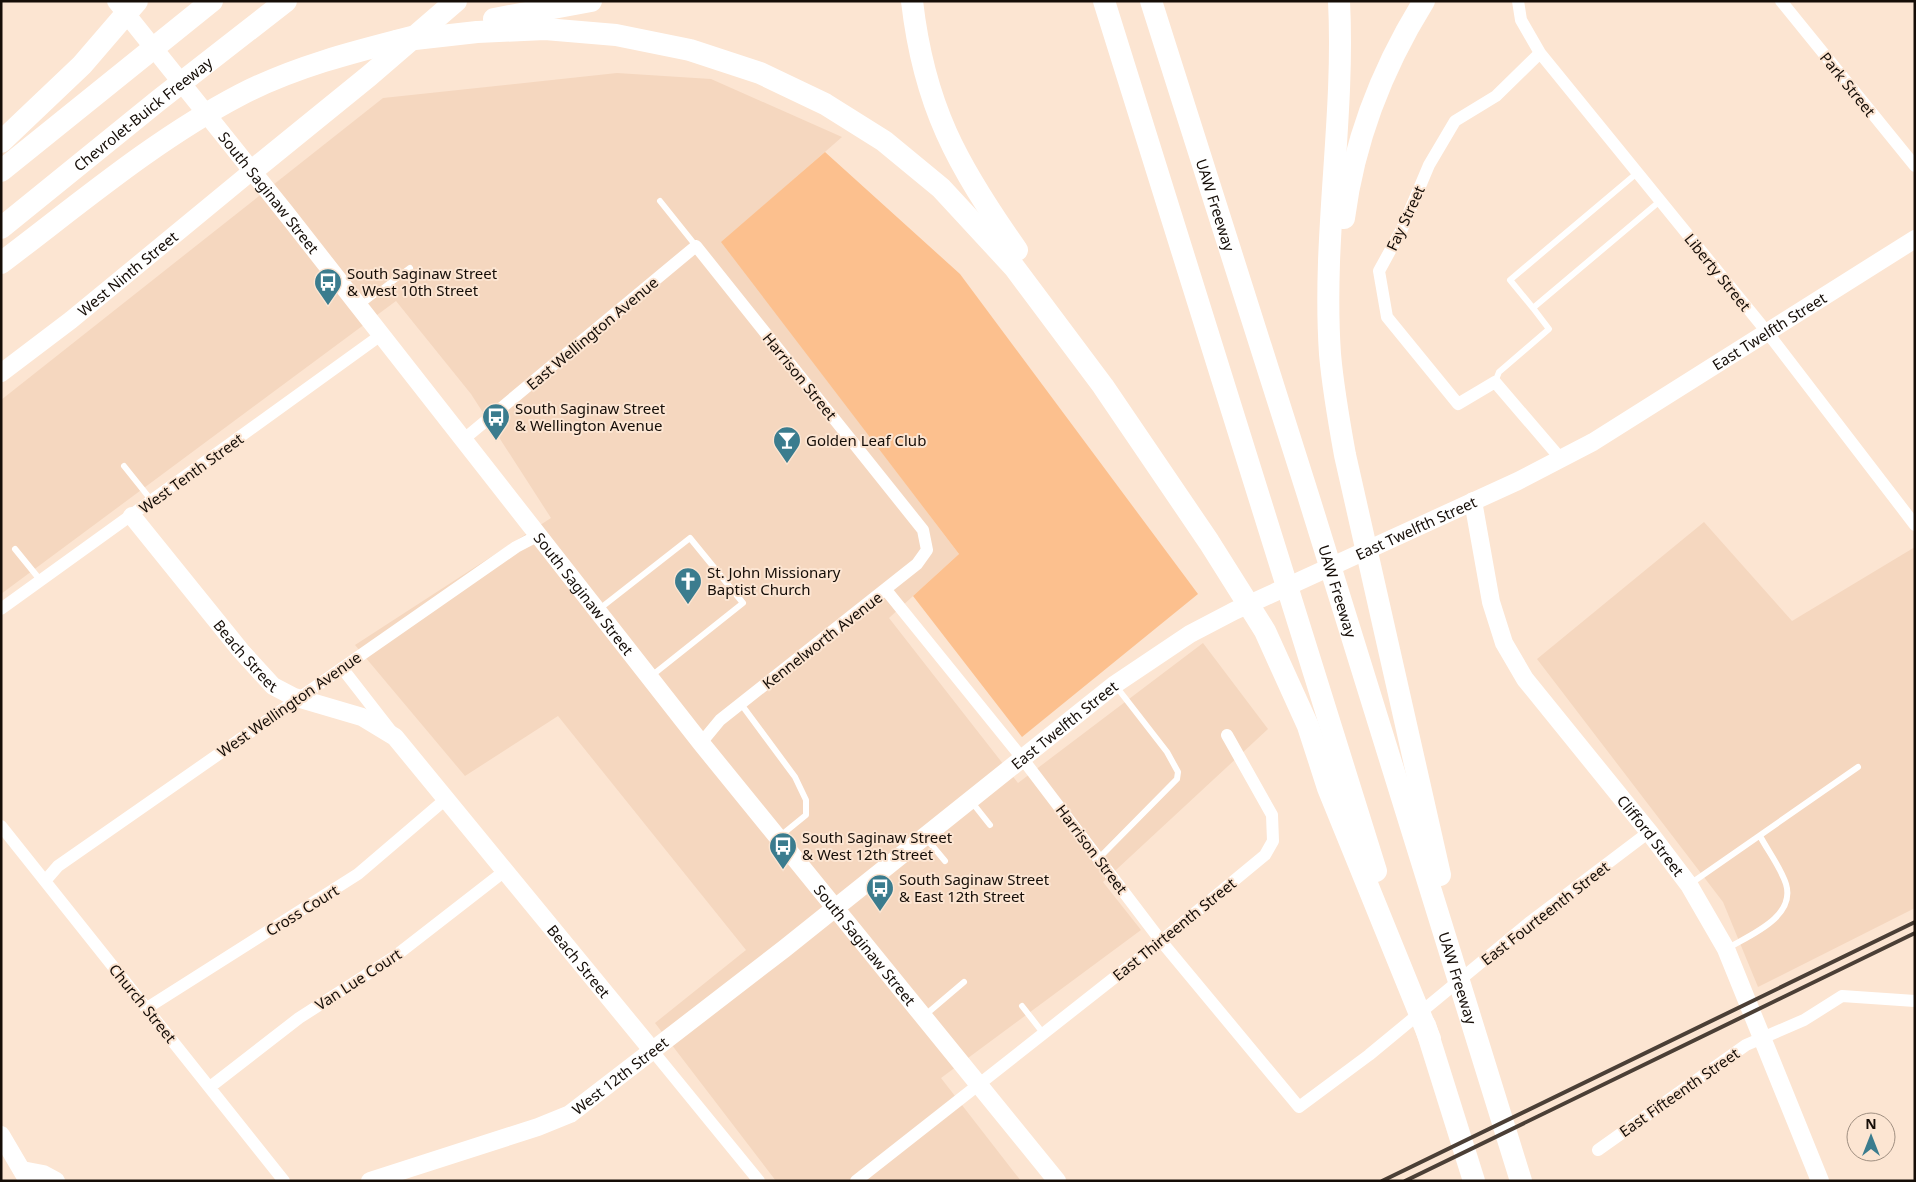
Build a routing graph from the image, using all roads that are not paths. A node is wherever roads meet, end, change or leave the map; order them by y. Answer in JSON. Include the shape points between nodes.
{"nodes":[{"id":1,"x":116,"y":1,"type":"edge"},
{"id":2,"x":137,"y":1,"type":"edge"},
{"id":3,"x":212,"y":1,"type":"edge"},
{"id":4,"x":286,"y":1,"type":"edge"},
{"id":5,"x":591,"y":1,"type":"edge"},
{"id":6,"x":912,"y":1,"type":"edge"},
{"id":7,"x":1104,"y":1,"type":"edge"},
{"id":8,"x":1339,"y":1,"type":"edge"},
{"id":9,"x":1424,"y":1,"type":"edge"},
{"id":10,"x":1518,"y":1,"type":"edge"},
{"id":11,"x":1781,"y":1,"type":"edge"},
{"id":12,"x":1152,"y":4,"type":"edge"},
{"id":13,"x":450,"y":7,"type":"edge"},
{"id":14,"x":397,"y":41,"type":"junction"},
{"id":15,"x":1540,"y":53,"type":"junction"},
{"id":16,"x":1,"y":142,"type":"edge"},
{"id":17,"x":1915,"y":166,"type":"edge"},
{"id":18,"x":1,"y":171,"type":"edge"},
{"id":19,"x":252,"y":171,"type":"junction"},
{"id":20,"x":1637,"y":173,"type":"junction"},
{"id":21,"x":660,"y":201,"type":"dead end"},
{"id":22,"x":1660,"y":201,"type":"junction"},
{"id":23,"x":1,"y":228,"type":"edge"},
{"id":24,"x":1915,"y":239,"type":"edge"},
{"id":25,"x":696,"y":246,"type":"junction"},
{"id":26,"x":1,"y":263,"type":"edge"},
{"id":27,"x":410,"y":268,"type":"dead end"},
{"id":28,"x":358,"y":306,"type":"junction"},
{"id":29,"x":1533,"y":308,"type":"junction"},
{"id":30,"x":1767,"y":332,"type":"junction"},
{"id":31,"x":381,"y":335,"type":"junction"},
{"id":32,"x":1330,"y":353,"type":"junction"},
{"id":33,"x":4,"y":364,"type":"edge"},
{"id":34,"x":1495,"y":382,"type":"junction"},
{"id":35,"x":1103,"y":386,"type":"junction"},
{"id":36,"x":464,"y":440,"type":"junction"},
{"id":37,"x":1561,"y":460,"type":"junction"},
{"id":38,"x":124,"y":466,"type":"dead end"},
{"id":39,"x":152,"y":501,"type":"junction"},
{"id":40,"x":1473,"y":501,"type":"junction"},
{"id":41,"x":132,"y":516,"type":"junction"},
{"id":42,"x":1915,"y":526,"type":"edge"},
{"id":43,"x":923,"y":530,"type":"joint"},
{"id":44,"x":538,"y":536,"type":"junction"},
{"id":45,"x":15,"y":549,"type":"dead end"},
{"id":46,"x":41,"y":581,"type":"junction"},
{"id":47,"x":886,"y":590,"type":"junction"},
{"id":48,"x":1,"y":609,"type":"edge"},
{"id":49,"x":597,"y":610,"type":"junction"},
{"id":50,"x":342,"y":668,"type":"junction"},
{"id":51,"x":649,"y":677,"type":"junction"},
{"id":52,"x":1114,"y":685,"type":"junction"},
{"id":53,"x":298,"y":698,"type":"junction"},
{"id":54,"x":741,"y":704,"type":"junction"},
{"id":55,"x":1228,"y":735,"type":"dead end"},
{"id":56,"x":400,"y":742,"type":"junction"},
{"id":57,"x":700,"y":743,"type":"junction"},
{"id":58,"x":1022,"y":758,"type":"junction"},
{"id":59,"x":1858,"y":766,"type":"dead end"},
{"id":60,"x":447,"y":798,"type":"junction"},
{"id":61,"x":970,"y":800,"type":"junction"},
{"id":62,"x":1,"y":826,"type":"edge"},
{"id":63,"x":990,"y":826,"type":"dead end"},
{"id":64,"x":1649,"y":832,"type":"junction"},
{"id":65,"x":925,"y":836,"type":"junction"},
{"id":66,"x":1760,"y":836,"type":"junction"},
{"id":67,"x":778,"y":837,"type":"junction"},
{"id":68,"x":1099,"y":858,"type":"junction"},
{"id":69,"x":945,"y":861,"type":"dead end"},
{"id":70,"x":506,"y":870,"type":"junction"},
{"id":71,"x":45,"y":881,"type":"junction"},
{"id":72,"x":1689,"y":885,"type":"junction"},
{"id":73,"x":835,"y":907,"type":"junction"},
{"id":74,"x":1161,"y":941,"type":"junction"},
{"id":75,"x":1726,"y":949,"type":"junction"},
{"id":76,"x":964,"y":982,"type":"dead end"},
{"id":77,"x":1915,"y":1001,"type":"edge"},
{"id":78,"x":1022,"y":1006,"type":"dead end"},
{"id":79,"x":147,"y":1008,"type":"junction"},
{"id":80,"x":924,"y":1017,"type":"junction"},
{"id":81,"x":1043,"y":1033,"type":"junction"},
{"id":82,"x":1762,"y":1038,"type":"junction"},
{"id":83,"x":1430,"y":1039,"type":"junction"},
{"id":84,"x":1478,"y":1044,"type":"junction"},
{"id":85,"x":652,"y":1050,"type":"junction"},
{"id":86,"x":978,"y":1084,"type":"junction"},
{"id":87,"x":210,"y":1087,"type":"junction"},
{"id":88,"x":1299,"y":1107,"type":"joint"},
{"id":89,"x":1,"y":1135,"type":"edge"},
{"id":90,"x":1598,"y":1150,"type":"dead end"},
{"id":91,"x":25,"y":1175,"type":"edge"},
{"id":92,"x":56,"y":1181,"type":"edge"},
{"id":93,"x":284,"y":1181,"type":"edge"},
{"id":94,"x":370,"y":1181,"type":"edge"},
{"id":95,"x":759,"y":1181,"type":"edge"},
{"id":96,"x":856,"y":1181,"type":"edge"},
{"id":97,"x":1057,"y":1181,"type":"edge"},
{"id":98,"x":1474,"y":1181,"type":"edge"},
{"id":99,"x":1521,"y":1181,"type":"edge"},
{"id":100,"x":1820,"y":1181,"type":"edge"}],
"edges":[{"from":1,"to":19,"type":"street","name":"South Saginaw Street"},
{"from":2,"to":16,"type":"highway","via":[[82,65]]},
{"from":3,"to":18,"type":"highway"},
{"from":4,"to":23,"type":"highway","name":"Chevrolet-Buick Freeway"},
{"from":5,"to":14,"type":"highway","via":[[476,22]]},
{"from":6,"to":35,"type":"highway","via":[[927,85],[961,167],[1043,288]]},
{"from":7,"to":83,"type":"highway"},
{"from":8,"to":32,"type":"highway","via":[[1340,72],[1332,209]]},
{"from":9,"to":32,"type":"highway","via":[[1378,91],[1362,134],[1345,207]]},
{"from":10,"to":15,"type":"street","name":"Liberty Street","via":[[1521,20]]},
{"from":11,"to":17,"type":"street","name":"Park Street"},
{"from":12,"to":84,"type":"highway","name":"UAW Freeway"},
{"from":13,"to":19,"type":"highway"},
{"from":14,"to":26,"type":"highway","via":[[299,69],[241,95],[159,146]]},
{"from":14,"to":35,"type":"highway","via":[[511,29],[616,35],[699,52],[793,88],[884,141],[941,188],[1014,266]]},
{"from":15,"to":20,"type":"street","name":"Liberty Street"},
{"from":15,"to":34,"type":"street","name":"Fay Street","via":[[1496,96],[1455,121],[1429,165],[1402,229],[1379,271],[1387,317],[1458,404]]},
{"from":19,"to":28,"type":"street","name":"South Saginaw Street"},
{"from":19,"to":33,"type":"street","name":"West Ninth Street","via":[[71,320]]},
{"from":20,"to":22,"type":"street","name":"Liberty Street"},
{"from":20,"to":29,"type":"lane","via":[[1510,280]]},
{"from":21,"to":25,"type":"lane"},
{"from":22,"to":29,"type":"lane"},
{"from":22,"to":30,"type":"street","name":"Liberty Street"},
{"from":24,"to":30,"type":"street","name":"East Twelfth Street"},
{"from":25,"to":36,"type":"street","name":"East Wellington Avenue"},
{"from":25,"to":43,"type":"street","name":"Harrison Street"},
{"from":27,"to":28,"type":"lane"},
{"from":28,"to":31,"type":"street","name":"South Saginaw Street"},
{"from":29,"to":34,"type":"lane","via":[[1550,329],[1499,372]]},
{"from":30,"to":37,"type":"street","name":"East Twelfth Street"},
{"from":30,"to":42,"type":"street","name":"Liberty Street"},
{"from":31,"to":36,"type":"street","name":"South Saginaw Street"},
{"from":31,"to":39,"type":"street","name":"West Tenth Street"},
{"from":32,"to":84,"type":"highway","via":[[1345,455]]},
{"from":34,"to":37,"type":"street"},
{"from":35,"to":83,"type":"highway","via":[[1220,558],[1265,631],[1304,718],[1328,788]]},
{"from":36,"to":44,"type":"street","name":"South Saginaw Street"},
{"from":37,"to":40,"type":"street","name":"East Twelfth Street"},
{"from":38,"to":39,"type":"lane"},
{"from":39,"to":41,"type":"street","name":"West Tenth Street"},
{"from":40,"to":52,"type":"street","name":"East Twelfth Street","via":[[1234,611],[1190,634]]},
{"from":40,"to":64,"type":"street","name":"Clifford Street","via":[[1496,624],[1513,660]]},
{"from":41,"to":46,"type":"street","name":"West Tenth Street"},
{"from":41,"to":53,"type":"street","name":"Beach Street","via":[[265,679],[278,690]]},
{"from":43,"to":47,"type":"street","name":"Kennelworth Avenue","via":[[927,550],[917,564]]},
{"from":44,"to":49,"type":"street","name":"South Saginaw Street"},
{"from":44,"to":50,"type":"street","name":"West Wellington Avenue","via":[[516,547]]},
{"from":45,"to":46,"type":"lane"},
{"from":46,"to":48,"type":"street","name":"West Tenth Street"},
{"from":47,"to":54,"type":"street","name":"Kennelworth Avenue"},
{"from":47,"to":58,"type":"street","name":"Harrison Street"},
{"from":49,"to":51,"type":"street","name":"South Saginaw Street"},
{"from":49,"to":51,"type":"lane","via":[[690,538],[743,603]]},
{"from":50,"to":53,"type":"street","name":"West Wellington Avenue"},
{"from":50,"to":56,"type":"street","name":"Beach Street"},
{"from":51,"to":57,"type":"street","name":"South Saginaw Street"},
{"from":52,"to":58,"type":"street","name":"East Twelfth Street"},
{"from":52,"to":68,"type":"lane","via":[[1167,752],[1178,772],[1177,779]]},
{"from":53,"to":56,"type":"street","name":"Beach Street","via":[[362,717],[381,726]]},
{"from":53,"to":71,"type":"street","name":"West Wellington Avenue","via":[[58,866]]},
{"from":54,"to":57,"type":"street","name":"Kennelworth Avenue","via":[[720,720]]},
{"from":54,"to":67,"type":"lane","via":[[795,777],[806,800],[806,815]]},
{"from":55,"to":74,"type":"street","name":"East Thirteenth Street","via":[[1272,815],[1273,841],[1265,855]]},
{"from":56,"to":60,"type":"street","name":"Beach Street"},
{"from":57,"to":67,"type":"street","name":"South Saginaw Street"},
{"from":58,"to":61,"type":"street","name":"East Twelfth Street"},
{"from":58,"to":68,"type":"street","name":"Harrison Street"},
{"from":59,"to":66,"type":"lane"},
{"from":60,"to":70,"type":"street","name":"Beach Street"},
{"from":60,"to":79,"type":"street","name":"Cross Court","via":[[358,874]]},
{"from":61,"to":63,"type":"lane"},
{"from":61,"to":65,"type":"street","name":"East Twelfth Street"},
{"from":62,"to":71,"type":"street","name":"Church Street"},
{"from":64,"to":72,"type":"street","name":"Clifford Street"},
{"from":64,"to":88,"type":"street","name":"East Fourteenth Street","via":[[1530,922],[1370,1055]]},
{"from":65,"to":69,"type":"lane"},
{"from":65,"to":73,"type":"street","name":"East Twelfth Street"},
{"from":66,"to":72,"type":"lane"},
{"from":66,"to":75,"type":"lane","via":[[1786,884],[1788,898],[1780,915]]},
{"from":67,"to":73,"type":"street","name":"South Saginaw Street"},
{"from":68,"to":74,"type":"street","name":"Harrison Street"},
{"from":70,"to":85,"type":"street","name":"Beach Street"},
{"from":70,"to":87,"type":"street","name":"Van Lue Court","via":[[394,957],[304,1015]]},
{"from":71,"to":79,"type":"street","name":"Church Street"},
{"from":72,"to":75,"type":"street","name":"Clifford Street"},
{"from":73,"to":80,"type":"street","name":"South Saginaw Street"},
{"from":73,"to":85,"type":"street","name":"West 12th Street"},
{"from":74,"to":81,"type":"street","name":"East Thirteenth Street"},
{"from":74,"to":88,"type":"street","name":"Harrison Street"},
{"from":75,"to":82,"type":"street","name":"Clifford Street"},
{"from":76,"to":80,"type":"lane"},
{"from":77,"to":82,"type":"street","name":"East Fifteenth Street","via":[[1842,996],[1804,1020]]},
{"from":78,"to":81,"type":"lane"},
{"from":79,"to":87,"type":"street","name":"Church Street"},
{"from":80,"to":86,"type":"street","name":"South Saginaw Street"},
{"from":81,"to":86,"type":"street","name":"East Thirteenth Street"},
{"from":82,"to":90,"type":"street","name":"East Fifteenth Street","via":[[1746,1045]]},
{"from":82,"to":100,"type":"street","name":"Clifford Street"},
{"from":83,"to":98,"type":"highway"},
{"from":84,"to":99,"type":"highway","name":"UAW Freeway"},
{"from":85,"to":94,"type":"street","name":"West 12th Street","via":[[601,1092],[562,1118]]},
{"from":85,"to":95,"type":"street","name":"Beach Street"},
{"from":86,"to":96,"type":"street","name":"East Thirteenth Street"},
{"from":86,"to":97,"type":"street","name":"South Saginaw Street"},
{"from":87,"to":93,"type":"street","name":"Church Street"},
{"from":89,"to":91,"type":"street"},
{"from":91,"to":92,"type":"street","via":[[43,1174]]}]}
